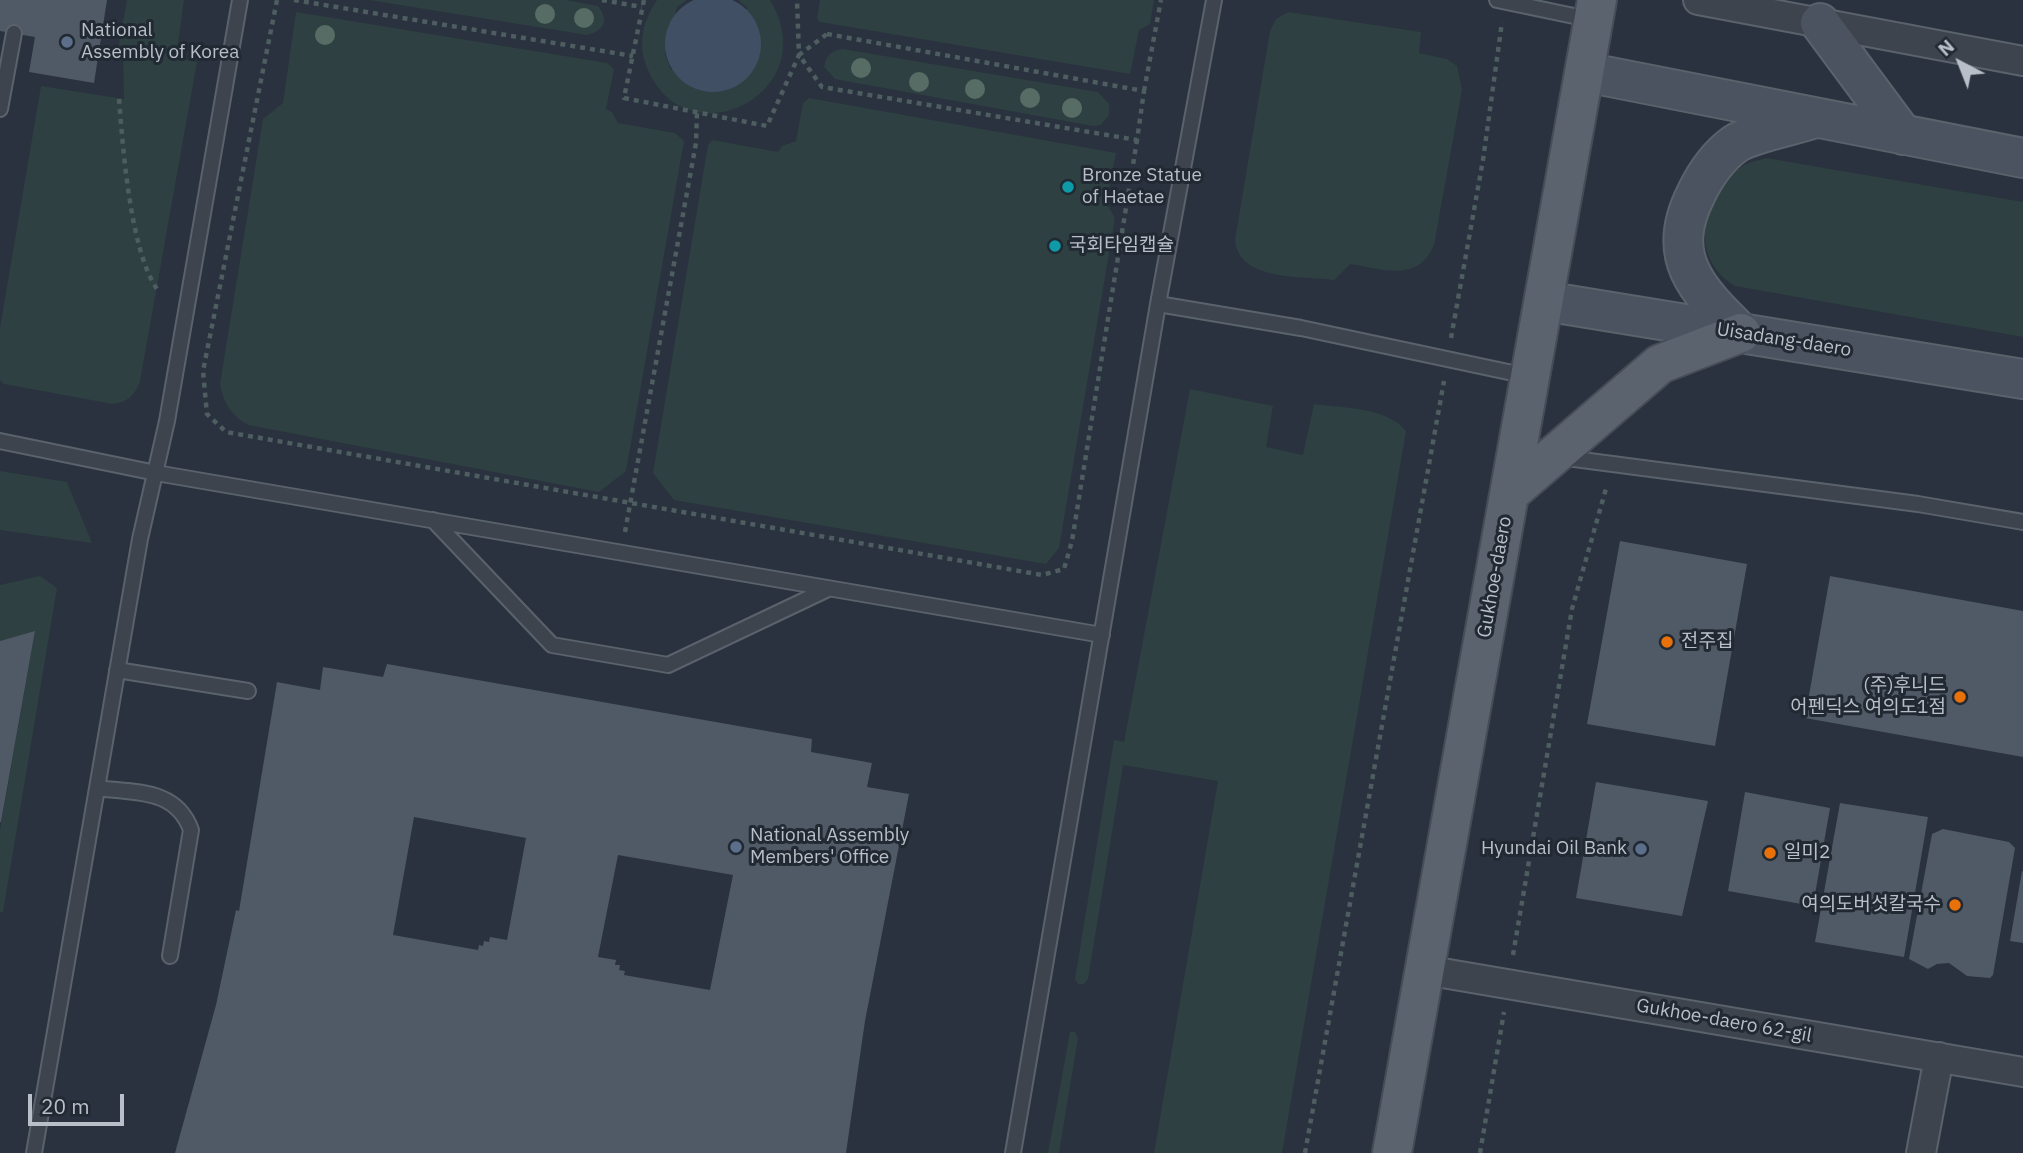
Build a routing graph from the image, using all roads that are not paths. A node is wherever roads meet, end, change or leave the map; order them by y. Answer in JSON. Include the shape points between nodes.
{"nodes":[{"id":1,"x":240,"y":0,"type":"edge"},
{"id":2,"x":1214,"y":0,"type":"edge"},
{"id":3,"x":1698,"y":0,"type":"edge"},
{"id":4,"x":1501,"y":1,"type":"edge"},
{"id":5,"x":1596,"y":10,"type":"edge"},
{"id":6,"x":1820,"y":23,"type":"junction"},
{"id":7,"x":14,"y":33,"type":"dead end"},
{"id":8,"x":2023,"y":61,"type":"edge"},
{"id":9,"x":1585,"y":72,"type":"junction"},
{"id":10,"x":0,"y":109,"type":"edge"},
{"id":11,"x":1817,"y":118,"type":"junction"},
{"id":12,"x":1903,"y":135,"type":"junction"},
{"id":13,"x":2023,"y":158,"type":"edge"},
{"id":14,"x":1544,"y":301,"type":"junction"},
{"id":15,"x":1158,"y":304,"type":"junction"},
{"id":16,"x":1741,"y":333,"type":"junction"},
{"id":17,"x":1531,"y":377,"type":"junction"},
{"id":18,"x":2023,"y":379,"type":"edge"},
{"id":19,"x":0,"y":441,"type":"edge"},
{"id":20,"x":1550,"y":456,"type":"junction"},
{"id":21,"x":156,"y":472,"type":"junction"},
{"id":22,"x":1510,"y":493,"type":"junction"},
{"id":23,"x":433,"y":520,"type":"junction"},
{"id":24,"x":2023,"y":522,"type":"edge"},
{"id":25,"x":829,"y":589,"type":"junction"},
{"id":26,"x":1102,"y":635,"type":"junction"},
{"id":27,"x":117,"y":670,"type":"junction"},
{"id":28,"x":248,"y":691,"type":"dead end"},
{"id":29,"x":97,"y":788,"type":"junction"},
{"id":30,"x":170,"y":956,"type":"dead end"},
{"id":31,"x":1425,"y":970,"type":"junction"},
{"id":32,"x":1939,"y":1058,"type":"junction"},
{"id":33,"x":2023,"y":1072,"type":"edge"},
{"id":34,"x":34,"y":1153,"type":"edge"},
{"id":35,"x":1013,"y":1153,"type":"edge"},
{"id":36,"x":1392,"y":1153,"type":"edge"},
{"id":37,"x":1921,"y":1153,"type":"edge"}],
"edges":[{"from":1,"to":21,"type":"lane"},
{"from":2,"to":15,"type":"lane"},
{"from":3,"to":6,"type":"street"},
{"from":4,"to":5,"type":"lane"},
{"from":5,"to":9,"type":"main road","name":"Gukhoe-daero"},
{"from":6,"to":8,"type":"street"},
{"from":6,"to":12,"type":"main road"},
{"from":7,"to":10,"type":"lane"},
{"from":9,"to":11,"type":"main road"},
{"from":9,"to":14,"type":"main road","name":"Gukhoe-daero"},
{"from":11,"to":12,"type":"main road"},
{"from":11,"to":16,"type":"main road","via":[[1737,143],[1707,172],[1685,215],[1681,242],[1693,278],[1711,304]]},
{"from":12,"to":13,"type":"main road"},
{"from":14,"to":16,"type":"main road","name":"Uisadang-daero"},
{"from":14,"to":17,"type":"main road","name":"Gukhoe-daero"},
{"from":15,"to":17,"type":"lane","via":[[1301,328]]},
{"from":15,"to":26,"type":"lane"},
{"from":16,"to":18,"type":"main road","name":"Uisadang-daero"},
{"from":16,"to":20,"type":"main road","via":[[1660,364]]},
{"from":17,"to":22,"type":"main road","name":"Gukhoe-daero"},
{"from":19,"to":21,"type":"lane"},
{"from":20,"to":22,"type":"main road"},
{"from":20,"to":24,"type":"lane"},
{"from":21,"to":23,"type":"lane"},
{"from":21,"to":27,"type":"lane"},
{"from":22,"to":31,"type":"main road","name":"Gukhoe-daero"},
{"from":23,"to":25,"type":"lane"},
{"from":23,"to":25,"type":"lane","via":[[552,645],[668,666]]},
{"from":25,"to":26,"type":"lane"},
{"from":26,"to":35,"type":"lane"},
{"from":27,"to":28,"type":"lane"},
{"from":27,"to":29,"type":"lane"},
{"from":29,"to":30,"type":"lane","via":[[158,796],[185,814],[191,830]]},
{"from":29,"to":34,"type":"lane"},
{"from":31,"to":32,"type":"street","name":"Gukhoe-daero 62-gil"},
{"from":31,"to":36,"type":"main road","name":"Gukhoe-daero"},
{"from":32,"to":33,"type":"street","name":"Gukhoe-daero 62-gil"},
{"from":32,"to":37,"type":"street"}]}
